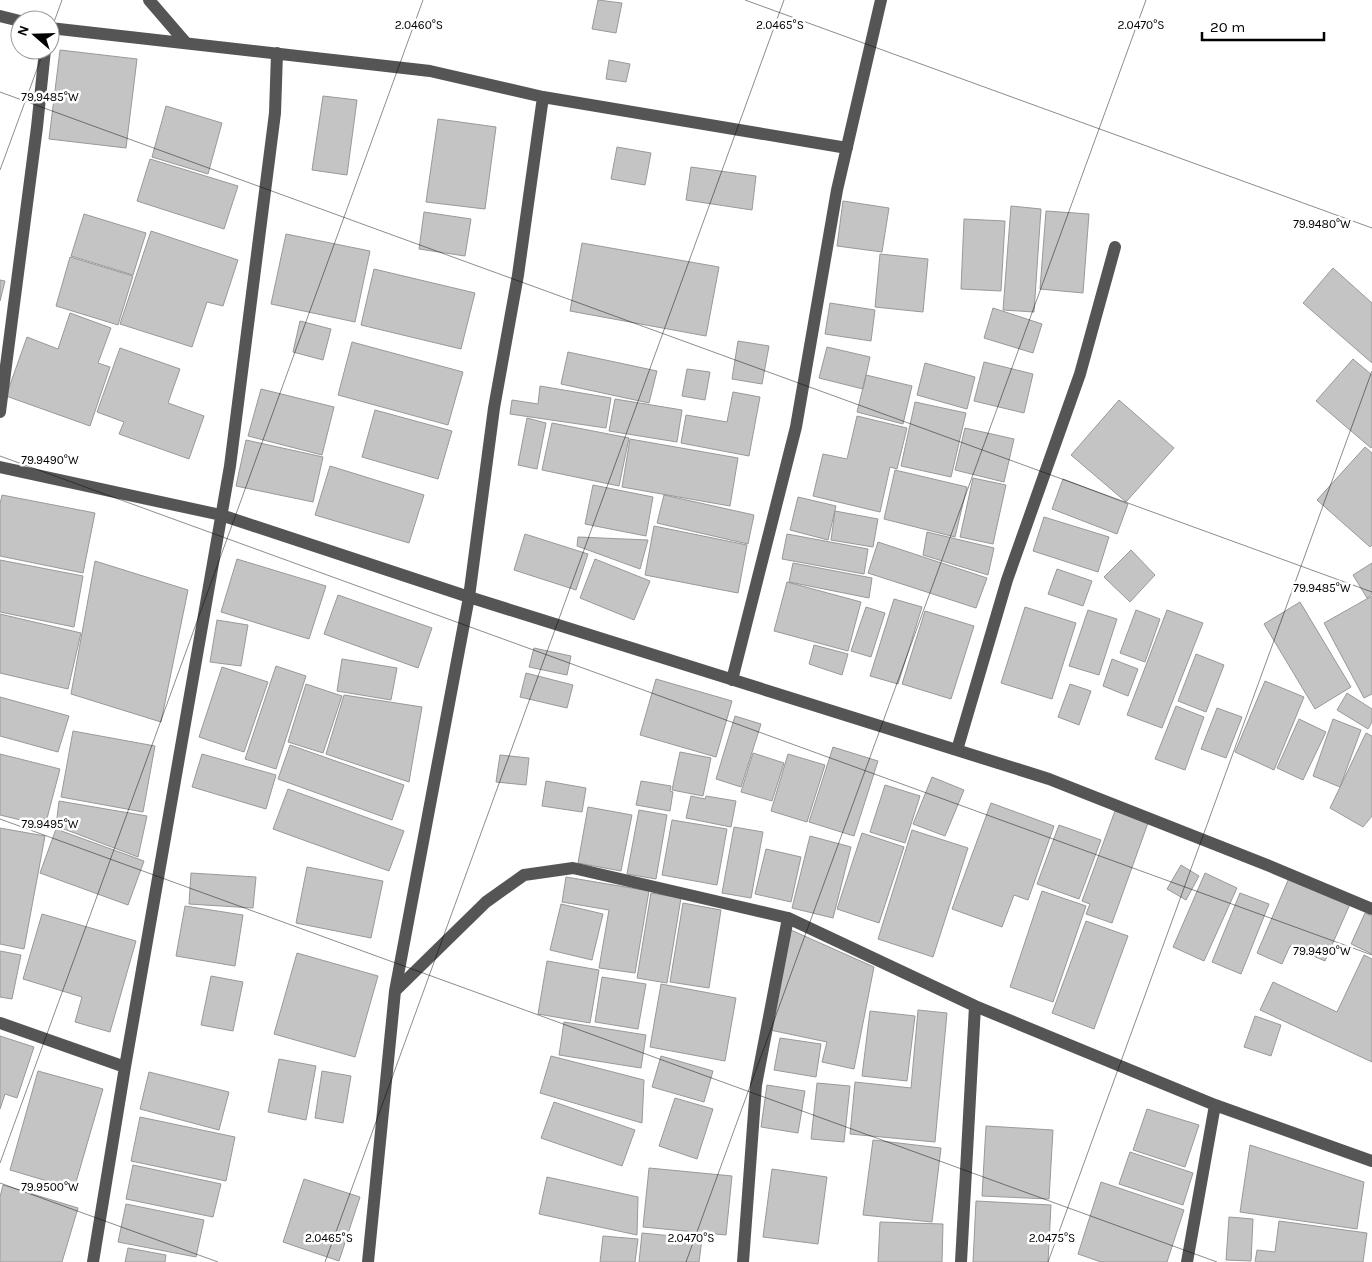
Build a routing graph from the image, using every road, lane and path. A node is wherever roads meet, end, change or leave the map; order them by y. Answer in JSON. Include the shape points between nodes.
{"nodes":[{"id":1,"x":149,"y":0,"type":"edge"},
{"id":2,"x":881,"y":0,"type":"edge"},
{"id":3,"x":60,"y":29,"type":"edge"},
{"id":4,"x":186,"y":43,"type":"junction"},
{"id":5,"x":278,"y":53,"type":"junction"},
{"id":6,"x":44,"y":60,"type":"edge"},
{"id":7,"x":543,"y":97,"type":"junction"},
{"id":8,"x":847,"y":148,"type":"junction"},
{"id":9,"x":1115,"y":247,"type":"dead end"},
{"id":10,"x":0,"y":412,"type":"edge"},
{"id":11,"x":0,"y":467,"type":"edge"},
{"id":12,"x":221,"y":515,"type":"junction"},
{"id":13,"x":469,"y":597,"type":"junction"},
{"id":14,"x":732,"y":680,"type":"junction"},
{"id":15,"x":957,"y":750,"type":"junction"},
{"id":16,"x":1372,"y":909,"type":"edge"},
{"id":17,"x":788,"y":918,"type":"junction"},
{"id":18,"x":395,"y":991,"type":"junction"},
{"id":19,"x":975,"y":1006,"type":"junction"},
{"id":20,"x":0,"y":1024,"type":"edge"},
{"id":21,"x":125,"y":1067,"type":"junction"},
{"id":22,"x":1215,"y":1105,"type":"junction"},
{"id":23,"x":1372,"y":1161,"type":"edge"},
{"id":24,"x":93,"y":1262,"type":"edge"},
{"id":25,"x":368,"y":1262,"type":"edge"},
{"id":26,"x":744,"y":1262,"type":"edge"},
{"id":27,"x":961,"y":1262,"type":"edge"},
{"id":28,"x":1187,"y":1262,"type":"edge"}],
"edges":[{"from":1,"to":4,"type":"street"},
{"from":2,"to":8,"type":"street"},
{"from":3,"to":4,"type":"street"},
{"from":4,"to":5,"type":"street"},
{"from":5,"to":7,"type":"street","via":[[430,71]]},
{"from":5,"to":12,"type":"street","via":[[275,112]]},
{"from":6,"to":10,"type":"street"},
{"from":7,"to":8,"type":"street"},
{"from":7,"to":13,"type":"street","via":[[518,275],[494,408]]},
{"from":8,"to":14,"type":"street","via":[[796,427]]},
{"from":9,"to":15,"type":"street","via":[[1080,374],[1007,580]]},
{"from":11,"to":12,"type":"street"},
{"from":12,"to":13,"type":"street"},
{"from":12,"to":21,"type":"street"},
{"from":13,"to":14,"type":"street"},
{"from":13,"to":18,"type":"street"},
{"from":14,"to":15,"type":"street"},
{"from":15,"to":16,"type":"street","via":[[1049,779]]},
{"from":17,"to":18,"type":"street","via":[[573,868],[524,875],[486,902]]},
{"from":17,"to":19,"type":"street"},
{"from":17,"to":26,"type":"street","via":[[756,1085]]},
{"from":18,"to":25,"type":"street"},
{"from":19,"to":22,"type":"street"},
{"from":19,"to":27,"type":"street"},
{"from":20,"to":21,"type":"street"},
{"from":21,"to":24,"type":"street"},
{"from":22,"to":23,"type":"street"},
{"from":22,"to":28,"type":"street"}]}
